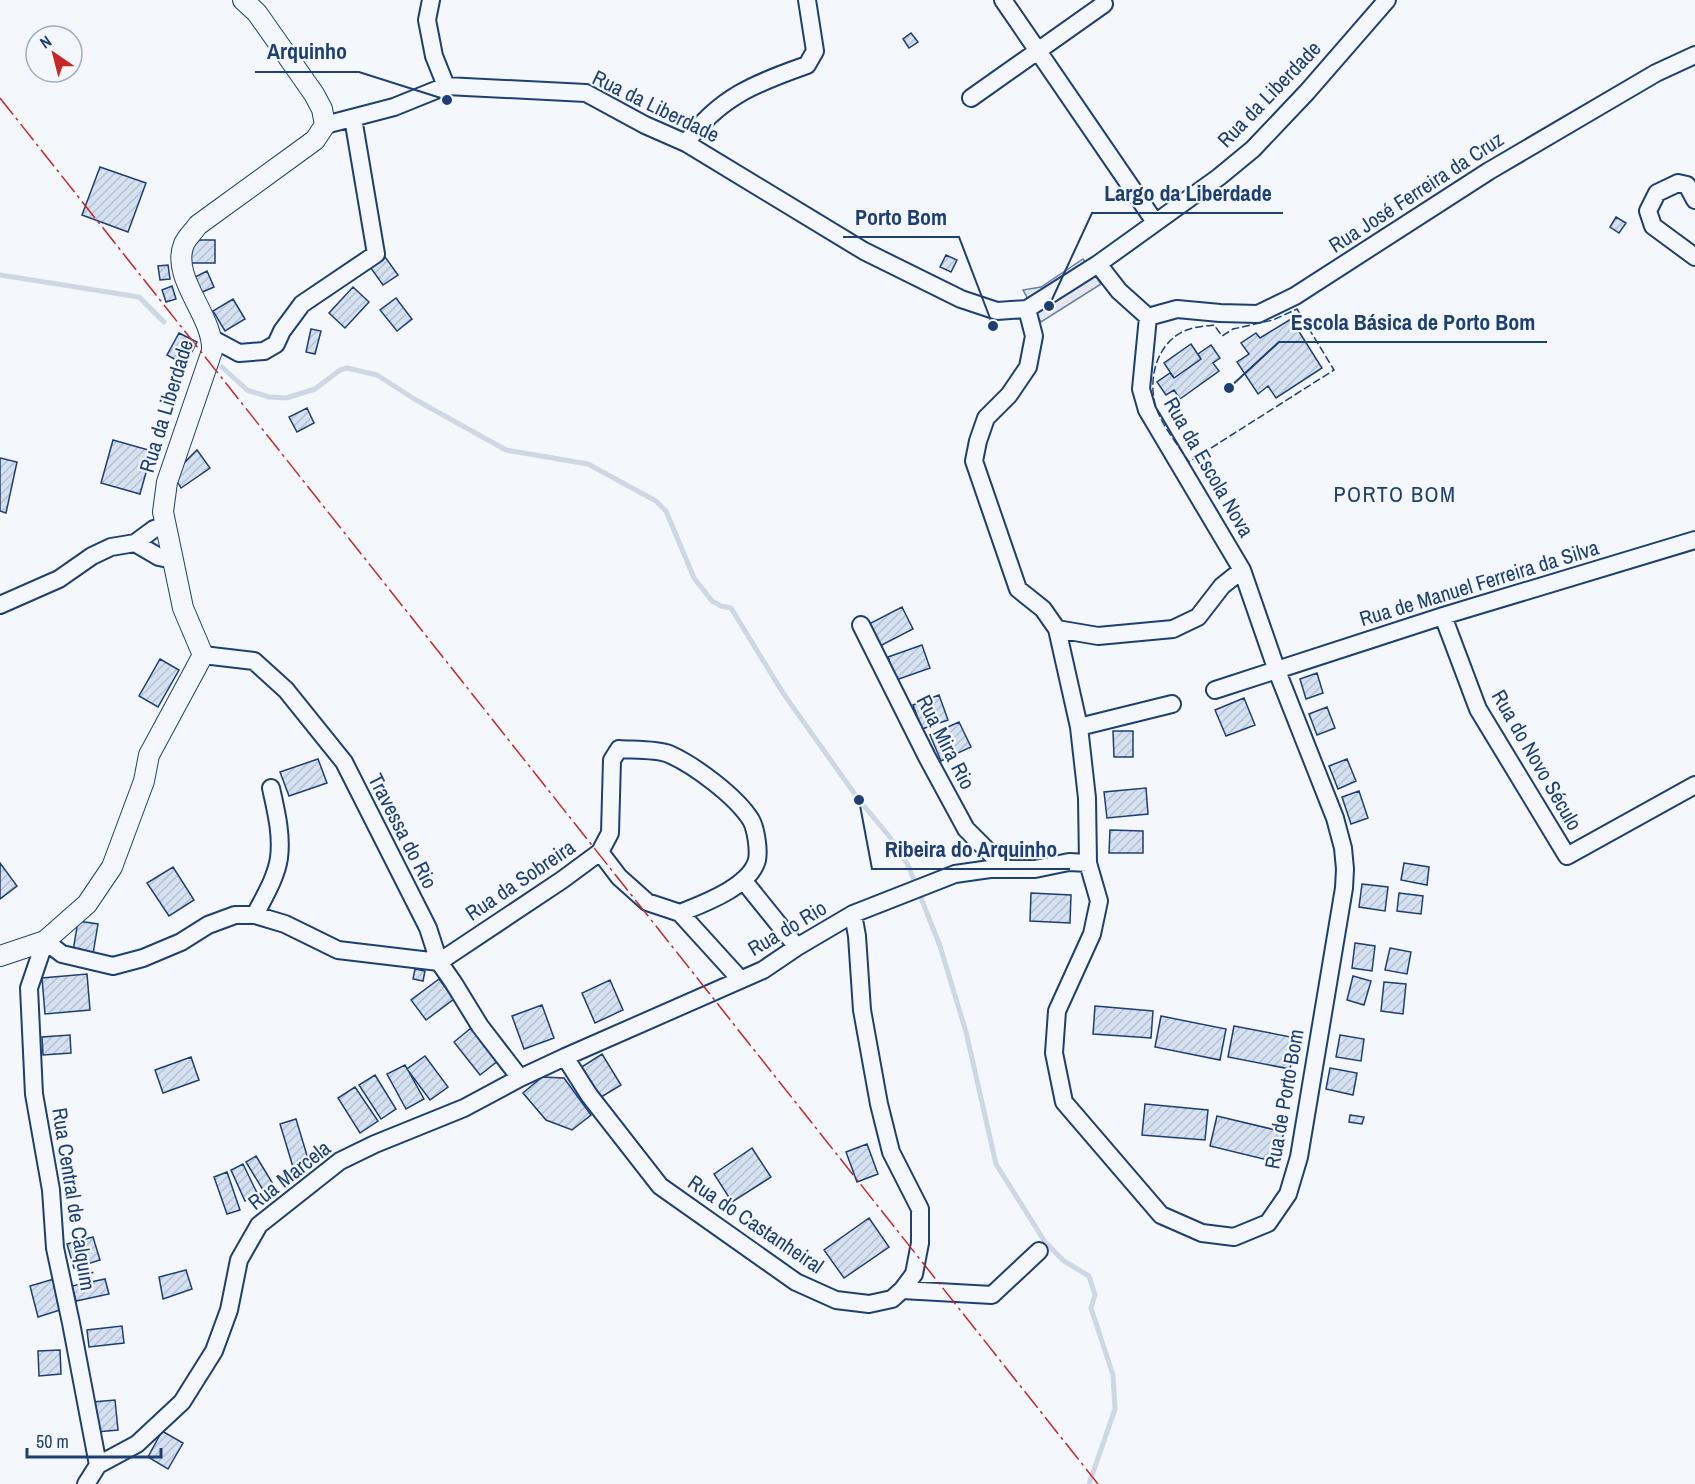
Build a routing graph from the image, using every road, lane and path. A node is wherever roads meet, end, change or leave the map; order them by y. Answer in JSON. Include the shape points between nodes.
{"nodes":[{"id":1,"x":243,"y":0,"type":"edge"},
{"id":2,"x":431,"y":0,"type":"edge"},
{"id":3,"x":807,"y":0,"type":"edge"},
{"id":4,"x":1003,"y":0,"type":"edge"},
{"id":5,"x":1387,"y":0,"type":"edge"},
{"id":6,"x":1104,"y":4,"type":"dead end"},
{"id":7,"x":1037,"y":51,"type":"junction"},
{"id":8,"x":1695,"y":55,"type":"edge"},
{"id":9,"x":446,"y":86,"type":"junction"},
{"id":10,"x":970,"y":98,"type":"dead end"},
{"id":11,"x":353,"y":118,"type":"junction"},
{"id":12,"x":325,"y":125,"type":"junction"},
{"id":13,"x":686,"y":143,"type":"junction"},
{"id":14,"x":1695,"y":200,"type":"edge"},
{"id":15,"x":1155,"y":222,"type":"junction"},
{"id":16,"x":1695,"y":257,"type":"edge"},
{"id":17,"x":1098,"y":264,"type":"junction"},
{"id":18,"x":1027,"y":309,"type":"junction"},
{"id":19,"x":1148,"y":317,"type":"junction"},
{"id":20,"x":213,"y":339,"type":"junction"},
{"id":21,"x":166,"y":525,"type":"junction"},
{"id":22,"x":1695,"y":540,"type":"edge"},
{"id":23,"x":135,"y":543,"type":"junction"},
{"id":24,"x":173,"y":560,"type":"junction"},
{"id":25,"x":1242,"y":570,"type":"junction"},
{"id":26,"x":0,"y":605,"type":"edge"},
{"id":27,"x":1443,"y":616,"type":"junction"},
{"id":28,"x":861,"y":625,"type":"dead end"},
{"id":29,"x":1057,"y":629,"type":"junction"},
{"id":30,"x":203,"y":655,"type":"junction"},
{"id":31,"x":1277,"y":671,"type":"junction"},
{"id":32,"x":1215,"y":690,"type":"dead end"},
{"id":33,"x":1172,"y":704,"type":"dead end"},
{"id":34,"x":1079,"y":727,"type":"junction"},
{"id":35,"x":1695,"y":785,"type":"edge"},
{"id":36,"x":271,"y":788,"type":"dead end"},
{"id":37,"x":600,"y":852,"type":"junction"},
{"id":38,"x":1088,"y":863,"type":"junction"},
{"id":39,"x":1006,"y":869,"type":"junction"},
{"id":40,"x":743,"y":880,"type":"junction"},
{"id":41,"x":680,"y":913,"type":"junction"},
{"id":42,"x":854,"y":914,"type":"junction"},
{"id":43,"x":255,"y":915,"type":"junction"},
{"id":44,"x":45,"y":941,"type":"junction"},
{"id":45,"x":797,"y":947,"type":"junction"},
{"id":46,"x":2,"y":955,"type":"edge"},
{"id":47,"x":439,"y":962,"type":"junction"},
{"id":48,"x":740,"y":979,"type":"junction"},
{"id":49,"x":565,"y":1057,"type":"junction"},
{"id":50,"x":520,"y":1078,"type":"junction"},
{"id":51,"x":1039,"y":1251,"type":"dead end"},
{"id":52,"x":902,"y":1290,"type":"junction"},
{"id":53,"x":98,"y":1465,"type":"junction"},
{"id":54,"x":86,"y":1484,"type":"edge"}],
"edges":[{"from":1,"to":12,"type":"street","via":[[257,13],[314,94]]},
{"from":2,"to":9,"type":"street","via":[[427,20],[434,56]]},
{"from":3,"to":13,"type":"street","via":[[815,51],[807,65],[737,94],[701,123]]},
{"from":4,"to":7,"type":"street"},
{"from":5,"to":15,"type":"street","name":"Rua da Liberdade","via":[[1253,149]]},
{"from":6,"to":7,"type":"street"},
{"from":7,"to":10,"type":"street"},
{"from":7,"to":15,"type":"street"},
{"from":8,"to":19,"type":"street","name":"Rua José Ferreira da Cruz","via":[[1656,73],[1489,171],[1295,296],[1258,314],[1177,309]]},
{"from":9,"to":11,"type":"street","name":"Rua da Liberdade"},
{"from":9,"to":13,"type":"street","name":"Rua da Liberdade","via":[[586,93]]},
{"from":11,"to":12,"type":"street","name":"Rua da Liberdade"},
{"from":11,"to":20,"type":"street","via":[[376,254],[302,304],[276,344],[264,351],[239,353]]},
{"from":12,"to":20,"type":"street","name":"Rua da Liberdade","via":[[315,140],[198,225],[184,244],[181,261],[185,276]]},
{"from":13,"to":18,"type":"street","name":"Rua da Liberdade","via":[[864,250],[961,299],[997,311]]},
{"from":14,"to":16,"type":"street","via":[[1687,185],[1678,183],[1658,194],[1648,211],[1653,226]]},
{"from":15,"to":17,"type":"street","name":"Rua da Liberdade"},
{"from":17,"to":18,"type":"street","name":"Rua da Liberdade"},
{"from":17,"to":19,"type":"street","via":[[1119,291]]},
{"from":18,"to":29,"type":"street","name":"Rua de Porto Bom","via":[[1034,336],[1028,367],[986,418],[974,461],[1018,589],[1043,609]]},
{"from":19,"to":25,"type":"street","name":"Rua da Escola Nova","via":[[1141,389],[1147,410]]},
{"from":20,"to":21,"type":"street","name":"Rua da Liberdade","via":[[167,482]]},
{"from":21,"to":23,"type":"street"},
{"from":21,"to":24,"type":"street","name":"Rua da Liberdade"},
{"from":22,"to":27,"type":"street","name":"Rua de Manuel Ferreira da Silva"},
{"from":23,"to":24,"type":"street"},
{"from":23,"to":26,"type":"street","via":[[111,547],[59,579]]},
{"from":24,"to":30,"type":"street","name":"Rua da Liberdade","via":[[183,608]]},
{"from":25,"to":29,"type":"street","via":[[1222,586],[1198,617],[1173,629],[1098,636]]},
{"from":25,"to":31,"type":"street","name":"Rua da Escola Nova"},
{"from":27,"to":31,"type":"street","name":"Rua de Manuel Ferreira da Silva"},
{"from":27,"to":35,"type":"street","name":"Rua do Novo Século","via":[[1478,709],[1567,856]]},
{"from":28,"to":39,"type":"street","name":"Rua Mira Rio","via":[[966,829]]},
{"from":29,"to":34,"type":"street","name":"Rua de Porto Bom"},
{"from":30,"to":44,"type":"street","via":[[150,754],[112,867],[87,904]]},
{"from":30,"to":47,"type":"street","name":"Travessa do Rio","via":[[254,661],[285,690],[344,762],[428,928]]},
{"from":31,"to":32,"type":"street","name":"Rua de Manuel Ferreira da Silva"},
{"from":31,"to":38,"type":"street","name":"Rua de Porto Bom","via":[[1335,818],[1345,869],[1299,1157],[1288,1194],[1268,1223],[1234,1237],[1202,1233],[1161,1215],[1064,1102],[1054,1053],[1057,1011],[1092,934],[1099,901]]},
{"from":33,"to":34,"type":"street"},
{"from":34,"to":38,"type":"street","name":"Rua de Porto Bom","via":[[1087,798]]},
{"from":36,"to":43,"type":"street","via":[[279,826],[279,859]]},
{"from":37,"to":40,"type":"street","via":[[610,833],[612,760],[619,748],[668,754],[708,777],[751,821],[757,861]]},
{"from":37,"to":41,"type":"street","name":"Rua da Sobreira","via":[[619,878],[647,902]]},
{"from":37,"to":47,"type":"street","name":"Rua da Sobreira"},
{"from":38,"to":39,"type":"street","name":"Rua do Rio"},
{"from":39,"to":42,"type":"street","name":"Rua do Rio","via":[[955,874]]},
{"from":40,"to":41,"type":"street","via":[[724,894]]},
{"from":40,"to":45,"type":"street"},
{"from":41,"to":48,"type":"street"},
{"from":42,"to":45,"type":"street","name":"Rua do Rio"},
{"from":42,"to":52,"type":"street","via":[[862,1010],[879,1104],[891,1152],[920,1209],[920,1243],[914,1274]]},
{"from":43,"to":44,"type":"street","via":[[235,915],[143,958],[113,966],[62,954]]},
{"from":43,"to":47,"type":"street","via":[[285,924],[338,950]]},
{"from":44,"to":46,"type":"street"},
{"from":44,"to":53,"type":"street","name":"Rua Central de Calquim","via":[[29,988],[34,1094],[51,1190],[55,1248]]},
{"from":45,"to":48,"type":"street","name":"Rua do Rio","via":[[763,970]]},
{"from":47,"to":50,"type":"street","name":"Travessa do Rio","via":[[480,1026]]},
{"from":48,"to":49,"type":"street","name":"Rua do Rio"},
{"from":49,"to":50,"type":"street","name":"Rua do Rio"},
{"from":49,"to":52,"type":"street","name":"Rua do Castanheiral","via":[[589,1095],[660,1186],[796,1282],[836,1300],[869,1304],[892,1299]]},
{"from":50,"to":53,"type":"street","name":"Rua Marcela","via":[[464,1108],[340,1161],[259,1225],[239,1260],[229,1310],[214,1351],[182,1402],[136,1444]]},
{"from":51,"to":52,"type":"street","name":"Rua do Castanheiral","via":[[992,1296]]},
{"from":53,"to":54,"type":"street"}]}
